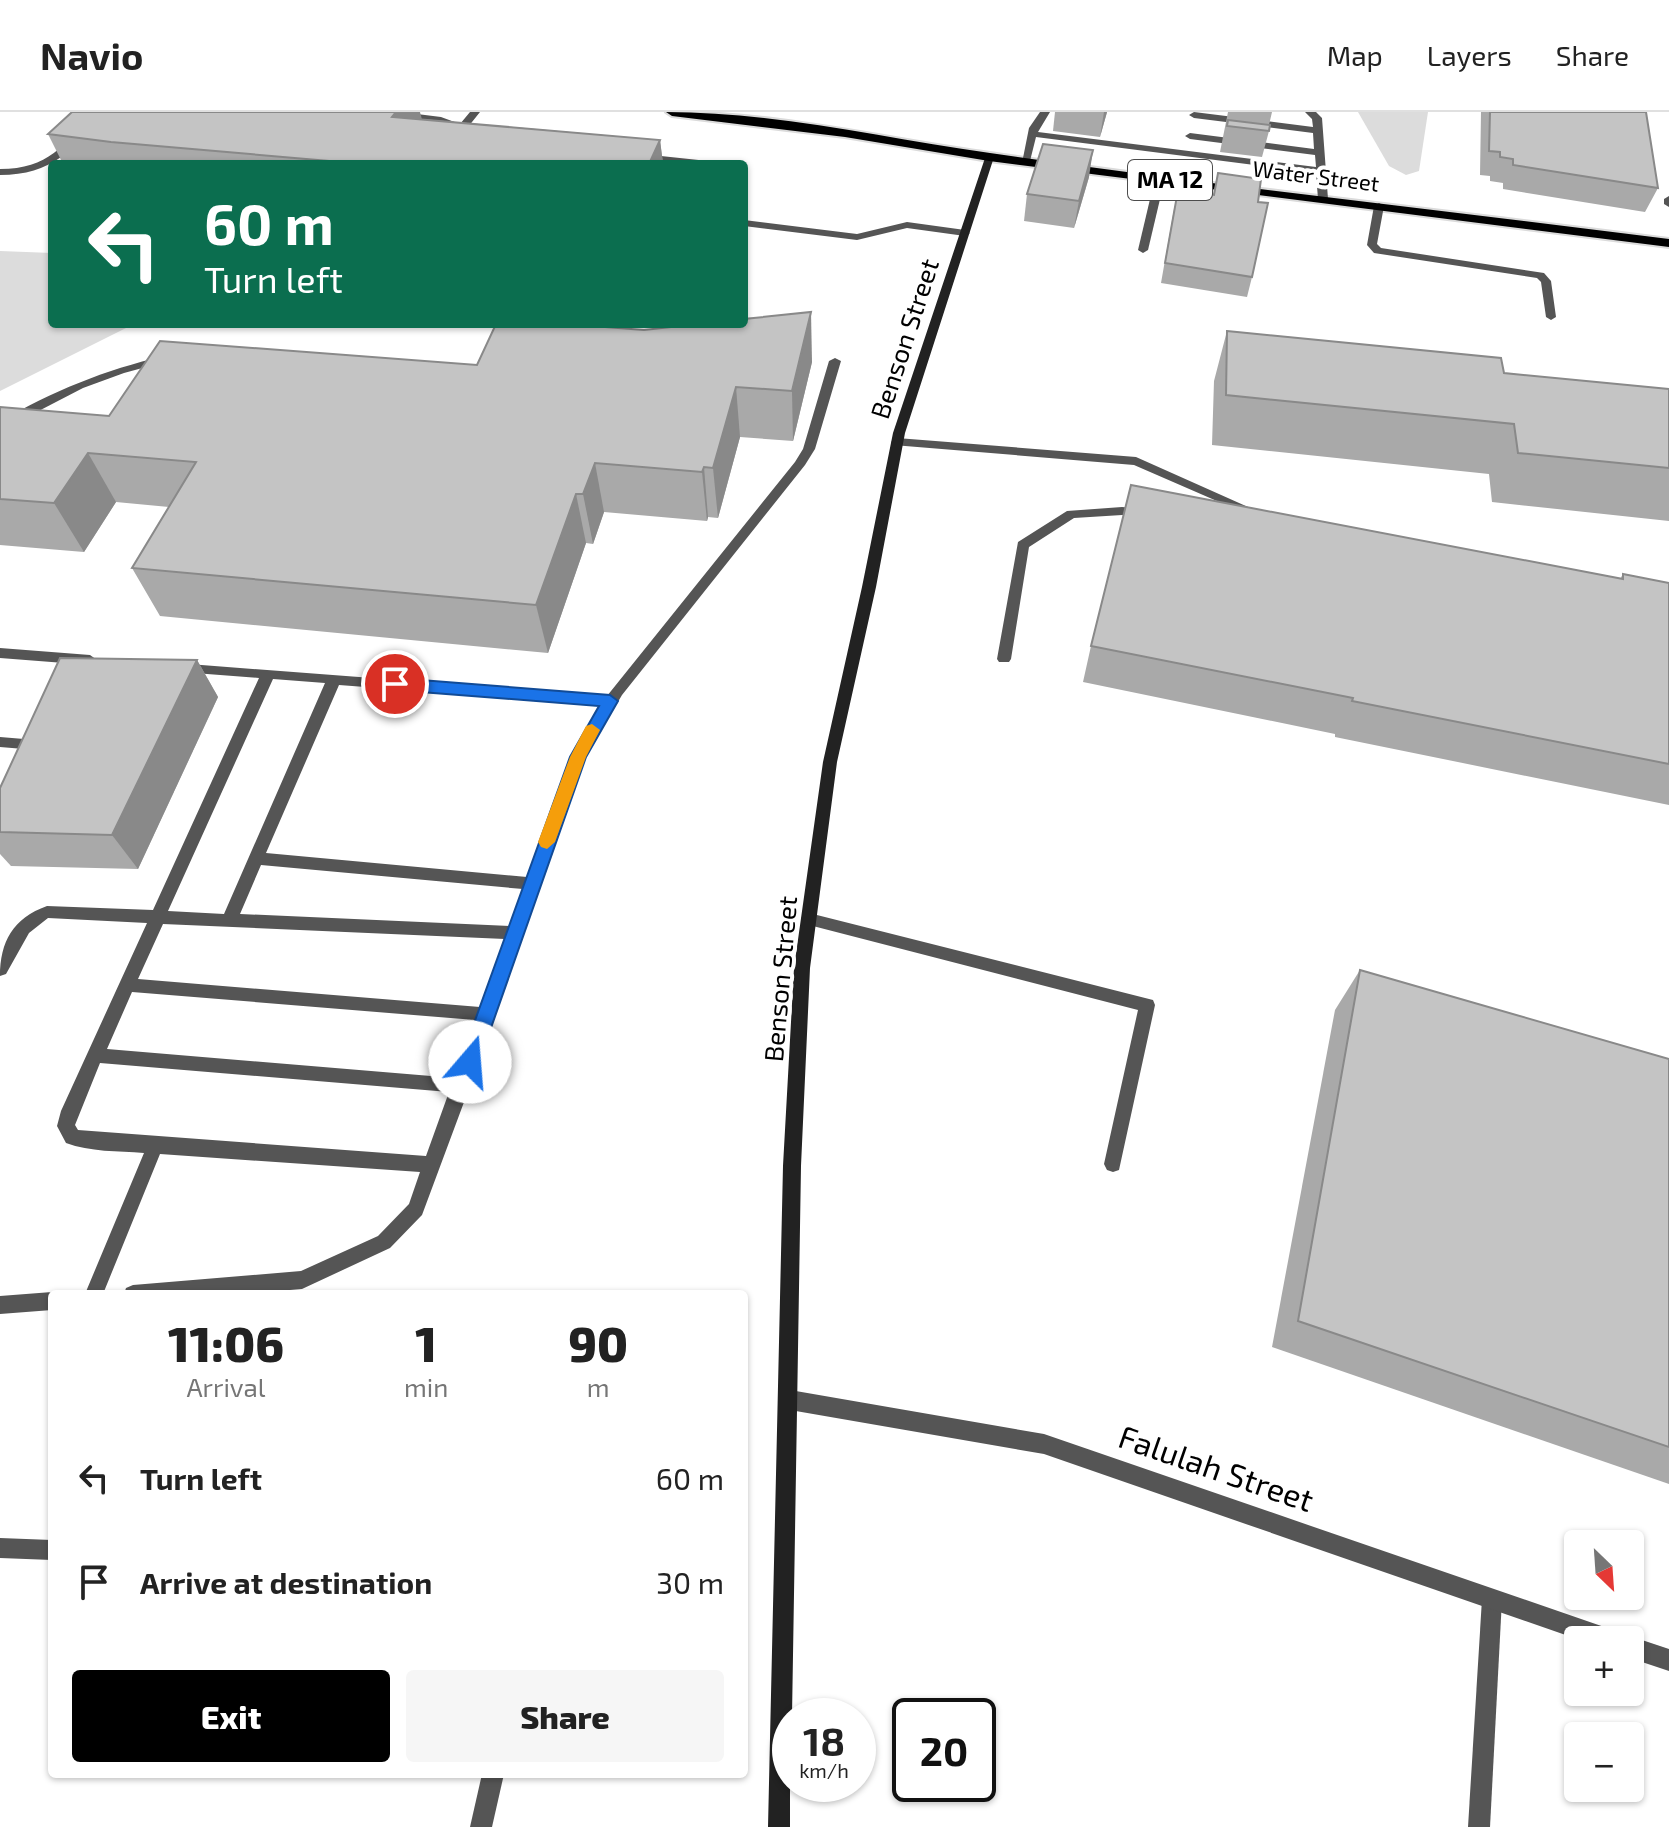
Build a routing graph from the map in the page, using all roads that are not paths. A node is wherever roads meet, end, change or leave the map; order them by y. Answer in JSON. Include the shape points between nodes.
{"nodes":[{"id":1,"x":100,"y":112,"type":"edge"},
{"id":2,"x":475,"y":112,"type":"edge"},
{"id":3,"x":672,"y":112,"type":"edge"},
{"id":4,"x":1045,"y":112,"type":"edge"},
{"id":5,"x":1310,"y":112,"type":"edge"},
{"id":6,"x":383,"y":113,"type":"edge"},
{"id":7,"x":1195,"y":114,"type":"edge"},
{"id":8,"x":463,"y":127,"type":"junction"},
{"id":9,"x":1318,"y":131,"type":"junction"},
{"id":10,"x":1033,"y":134,"type":"junction"},
{"id":11,"x":473,"y":136,"type":"edge"},
{"id":12,"x":1190,"y":136,"type":"junction"},
{"id":13,"x":1186,"y":153,"type":"junction"},
{"id":14,"x":1320,"y":153,"type":"junction"},
{"id":15,"x":624,"y":155,"type":"edge"},
{"id":16,"x":989,"y":157,"type":"junction"},
{"id":17,"x":53,"y":160,"type":"edge"},
{"id":18,"x":671,"y":160,"type":"edge"},
{"id":19,"x":1025,"y":161,"type":"junction"},
{"id":20,"x":48,"y":165,"type":"edge"},
{"id":21,"x":1321,"y":171,"type":"junction"},
{"id":22,"x":0,"y":172,"type":"edge"},
{"id":23,"x":1160,"y":178,"type":"junction"},
{"id":24,"x":1323,"y":199,"type":"junction"},
{"id":25,"x":1379,"y":206,"type":"junction"},
{"id":26,"x":748,"y":223,"type":"edge"},
{"id":27,"x":965,"y":233,"type":"junction"},
{"id":28,"x":1669,"y":243,"type":"edge"},
{"id":29,"x":1143,"y":250,"type":"dead end"},
{"id":30,"x":1551,"y":317,"type":"dead end"},
{"id":31,"x":183,"y":355,"type":"edge"},
{"id":32,"x":835,"y":361,"type":"dead end"},
{"id":33,"x":0,"y":427,"type":"edge"},
{"id":34,"x":897,"y":442,"type":"junction"},
{"id":35,"x":1166,"y":515,"type":"edge"},
{"id":36,"x":1239,"y":522,"type":"edge"},
{"id":37,"x":0,"y":653,"type":"edge"},
{"id":38,"x":1004,"y":659,"type":"dead end"},
{"id":39,"x":87,"y":664,"type":"edge"},
{"id":40,"x":161,"y":665,"type":"edge"},
{"id":41,"x":268,"y":674,"type":"junction"},
{"id":42,"x":334,"y":679,"type":"junction"},
{"id":43,"x":610,"y":701,"type":"junction"},
{"id":44,"x":0,"y":742,"type":"edge"},
{"id":45,"x":36,"y":745,"type":"edge"},
{"id":46,"x":256,"y":858,"type":"junction"},
{"id":47,"x":532,"y":884,"type":"junction"},
{"id":48,"x":156,"y":917,"type":"junction"},
{"id":49,"x":809,"y":919,"type":"junction"},
{"id":50,"x":229,"y":921,"type":"junction"},
{"id":51,"x":514,"y":933,"type":"junction"},
{"id":52,"x":0,"y":969,"type":"edge"},
{"id":53,"x":126,"y":985,"type":"junction"},
{"id":54,"x":485,"y":1014,"type":"junction"},
{"id":55,"x":95,"y":1055,"type":"junction"},
{"id":56,"x":462,"y":1086,"type":"junction"},
{"id":57,"x":155,"y":1146,"type":"junction"},
{"id":58,"x":1113,"y":1164,"type":"dead end"},
{"id":59,"x":432,"y":1165,"type":"junction"},
{"id":60,"x":96,"y":1290,"type":"edge"},
{"id":61,"x":181,"y":1290,"type":"edge"},
{"id":62,"x":48,"y":1301,"type":"edge"},
{"id":63,"x":0,"y":1305,"type":"edge"},
{"id":64,"x":790,"y":1400,"type":"junction"},
{"id":65,"x":0,"y":1548,"type":"edge"},
{"id":66,"x":48,"y":1550,"type":"edge"},
{"id":67,"x":1492,"y":1599,"type":"junction"},
{"id":68,"x":1570,"y":1626,"type":"edge"},
{"id":69,"x":1644,"y":1652,"type":"edge"},
{"id":70,"x":1669,"y":1660,"type":"edge"},
{"id":71,"x":492,"y":1778,"type":"edge"},
{"id":72,"x":481,"y":1827,"type":"edge"},
{"id":73,"x":779,"y":1827,"type":"edge"},
{"id":74,"x":1479,"y":1827,"type":"edge"}],
"edges":[{"from":1,"to":17,"type":"street"},
{"from":2,"to":8,"type":"street"},
{"from":3,"to":16,"type":"highway","name":"Water Street","number":"MA 12"},
{"from":4,"to":10,"type":"street"},
{"from":5,"to":9,"type":"street","via":[[1317,118]]},
{"from":6,"to":8,"type":"street"},
{"from":7,"to":9,"type":"street"},
{"from":7,"to":12,"type":"street"},
{"from":8,"to":11,"type":"street"},
{"from":9,"to":14,"type":"street"},
{"from":10,"to":13,"type":"street"},
{"from":10,"to":19,"type":"street"},
{"from":12,"to":13,"type":"street"},
{"from":12,"to":14,"type":"street"},
{"from":13,"to":21,"type":"street"},
{"from":14,"to":21,"type":"street"},
{"from":15,"to":18,"type":"street"},
{"from":16,"to":19,"type":"highway","name":"Water Street","number":"MA 12"},
{"from":16,"to":27,"type":"main road","name":"Benson Street"},
{"from":19,"to":23,"type":"highway","name":"Water Street","number":"MA 12"},
{"from":20,"to":22,"type":"street","via":[[28,173]]},
{"from":21,"to":24,"type":"street"},
{"from":23,"to":24,"type":"highway","name":"Water Street","number":"MA 12"},
{"from":23,"to":29,"type":"street"},
{"from":24,"to":25,"type":"highway","name":"Water Street","number":"MA 12"},
{"from":25,"to":28,"type":"highway","name":"Water Street","number":"MA 12"},
{"from":25,"to":30,"type":"street","via":[[1372,245],[1378,251],[1540,275],[1546,281]]},
{"from":26,"to":27,"type":"street","via":[[857,237],[907,225]]},
{"from":27,"to":34,"type":"main road","name":"Benson Street"},
{"from":31,"to":33,"type":"street","via":[[77,385]]},
{"from":32,"to":43,"type":"street","via":[[809,449],[799,465]]},
{"from":34,"to":36,"type":"street","via":[[1136,461],[1268,522]]},
{"from":34,"to":49,"type":"main road","name":"Benson Street","via":[[830,762]]},
{"from":35,"to":38,"type":"street","via":[[1071,514],[1023,545]]},
{"from":37,"to":39,"type":"street"},
{"from":40,"to":41,"type":"street"},
{"from":41,"to":42,"type":"street"},
{"from":41,"to":48,"type":"street"},
{"from":42,"to":43,"type":"street"},
{"from":42,"to":46,"type":"street"},
{"from":43,"to":47,"type":"street","via":[[578,757]]},
{"from":44,"to":45,"type":"street"},
{"from":46,"to":47,"type":"street"},
{"from":46,"to":50,"type":"street"},
{"from":47,"to":51,"type":"street"},
{"from":48,"to":50,"type":"street"},
{"from":48,"to":52,"type":"street","via":[[47,912],[20,930]]},
{"from":48,"to":53,"type":"street"},
{"from":49,"to":58,"type":"street","via":[[1147,1005]]},
{"from":49,"to":64,"type":"main road","name":"Benson Street","via":[[792,1166]]},
{"from":50,"to":51,"type":"street"},
{"from":51,"to":54,"type":"street"},
{"from":53,"to":54,"type":"street"},
{"from":53,"to":55,"type":"street"},
{"from":54,"to":56,"type":"street"},
{"from":55,"to":56,"type":"street"},
{"from":55,"to":57,"type":"street","via":[[70,1111],[66,1126],[72,1137]]},
{"from":56,"to":59,"type":"street"},
{"from":57,"to":59,"type":"street"},
{"from":57,"to":60,"type":"street"},
{"from":59,"to":61,"type":"street","via":[[416,1209],[384,1242],[345,1263],[302,1280]]},
{"from":62,"to":63,"type":"street"},
{"from":64,"to":67,"type":"street","name":"Falulah Street","via":[[1044,1444]]},
{"from":64,"to":73,"type":"main road","name":"Benson Street"},
{"from":65,"to":66,"type":"street"},
{"from":67,"to":68,"type":"street","name":"Falulah Street"},
{"from":67,"to":74,"type":"street"},
{"from":69,"to":70,"type":"street"},
{"from":71,"to":72,"type":"street"}]}
